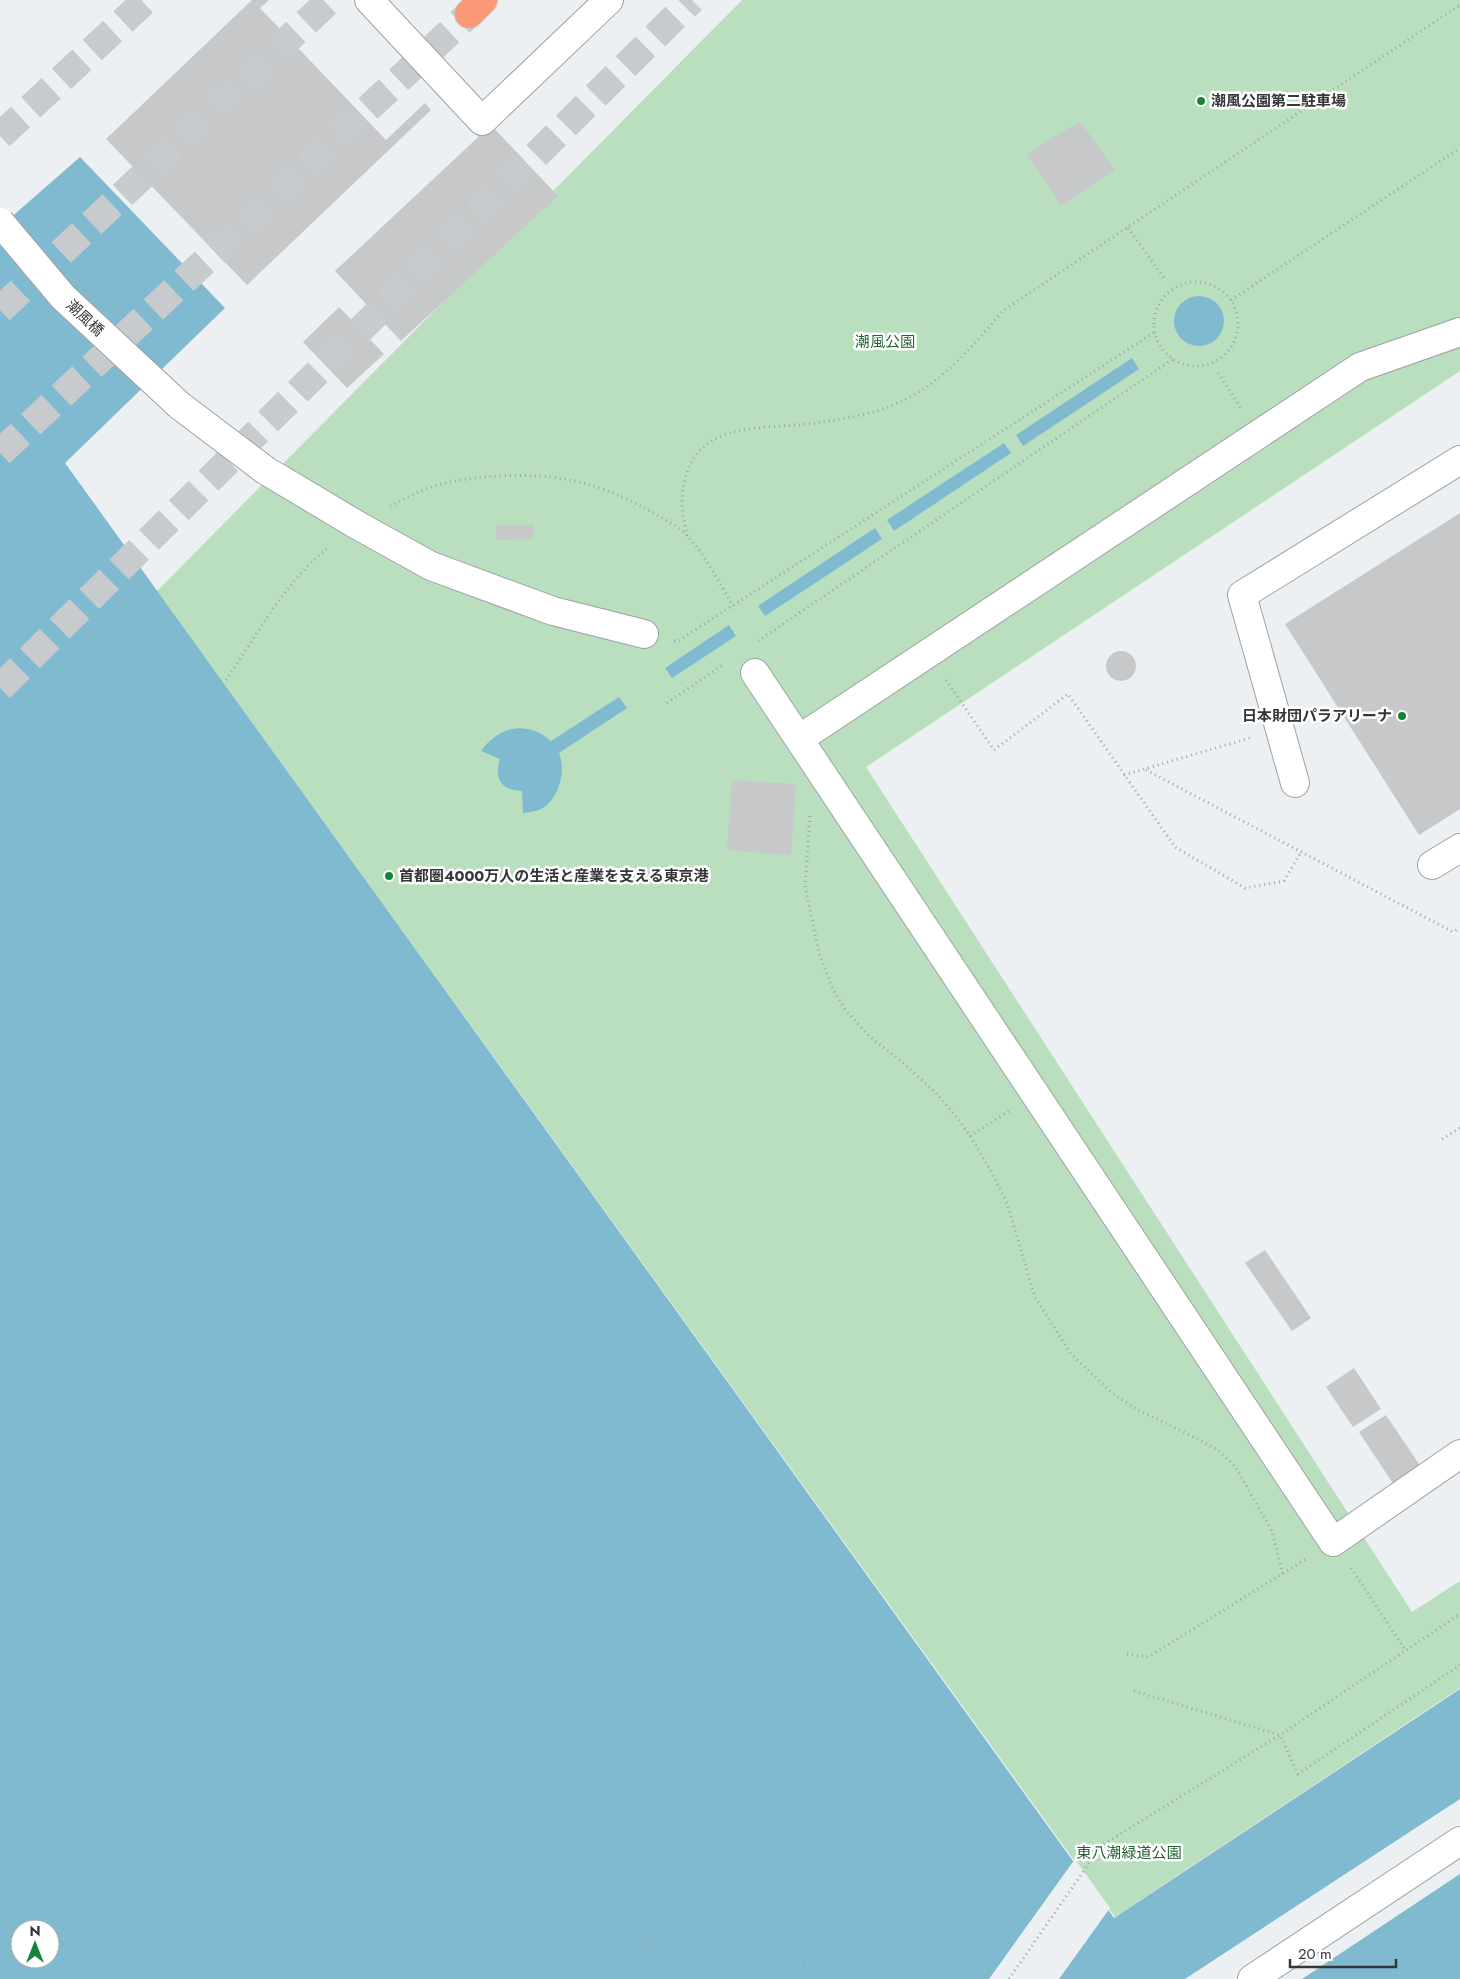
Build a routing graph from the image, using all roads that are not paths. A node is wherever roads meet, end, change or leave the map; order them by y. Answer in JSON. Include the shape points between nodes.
{"nodes":[{"id":1,"x":368,"y":0,"type":"edge"},
{"id":2,"x":608,"y":0,"type":"edge"},
{"id":3,"x":0,"y":222,"type":"edge"},
{"id":4,"x":1460,"y":332,"type":"edge"},
{"id":5,"x":1460,"y":460,"type":"edge"},
{"id":6,"x":644,"y":634,"type":"road end"},
{"id":7,"x":755,"y":673,"type":"dead end"},
{"id":8,"x":799,"y":739,"type":"junction"},
{"id":9,"x":1295,"y":783,"type":"dead end"},
{"id":10,"x":1460,"y":848,"type":"edge"},
{"id":11,"x":1432,"y":865,"type":"dead end"},
{"id":12,"x":1460,"y":1454,"type":"edge"},
{"id":13,"x":1460,"y":1841,"type":"edge"},
{"id":14,"x":1252,"y":1979,"type":"edge"}],
"edges":[{"from":1,"to":2,"type":"street","via":[[482,121]]},
{"from":3,"to":6,"type":"street","name":"潮風橋","bridge":true,"via":[[63,297],[179,406],[265,470],[431,566],[553,611]]},
{"from":4,"to":8,"type":"street","via":[[1360,367]]},
{"from":5,"to":9,"type":"street","via":[[1242,595]]},
{"from":7,"to":8,"type":"street"},
{"from":8,"to":12,"type":"street","via":[[1333,1542]]},
{"from":10,"to":11,"type":"street"},
{"from":13,"to":14,"type":"street"}]}
